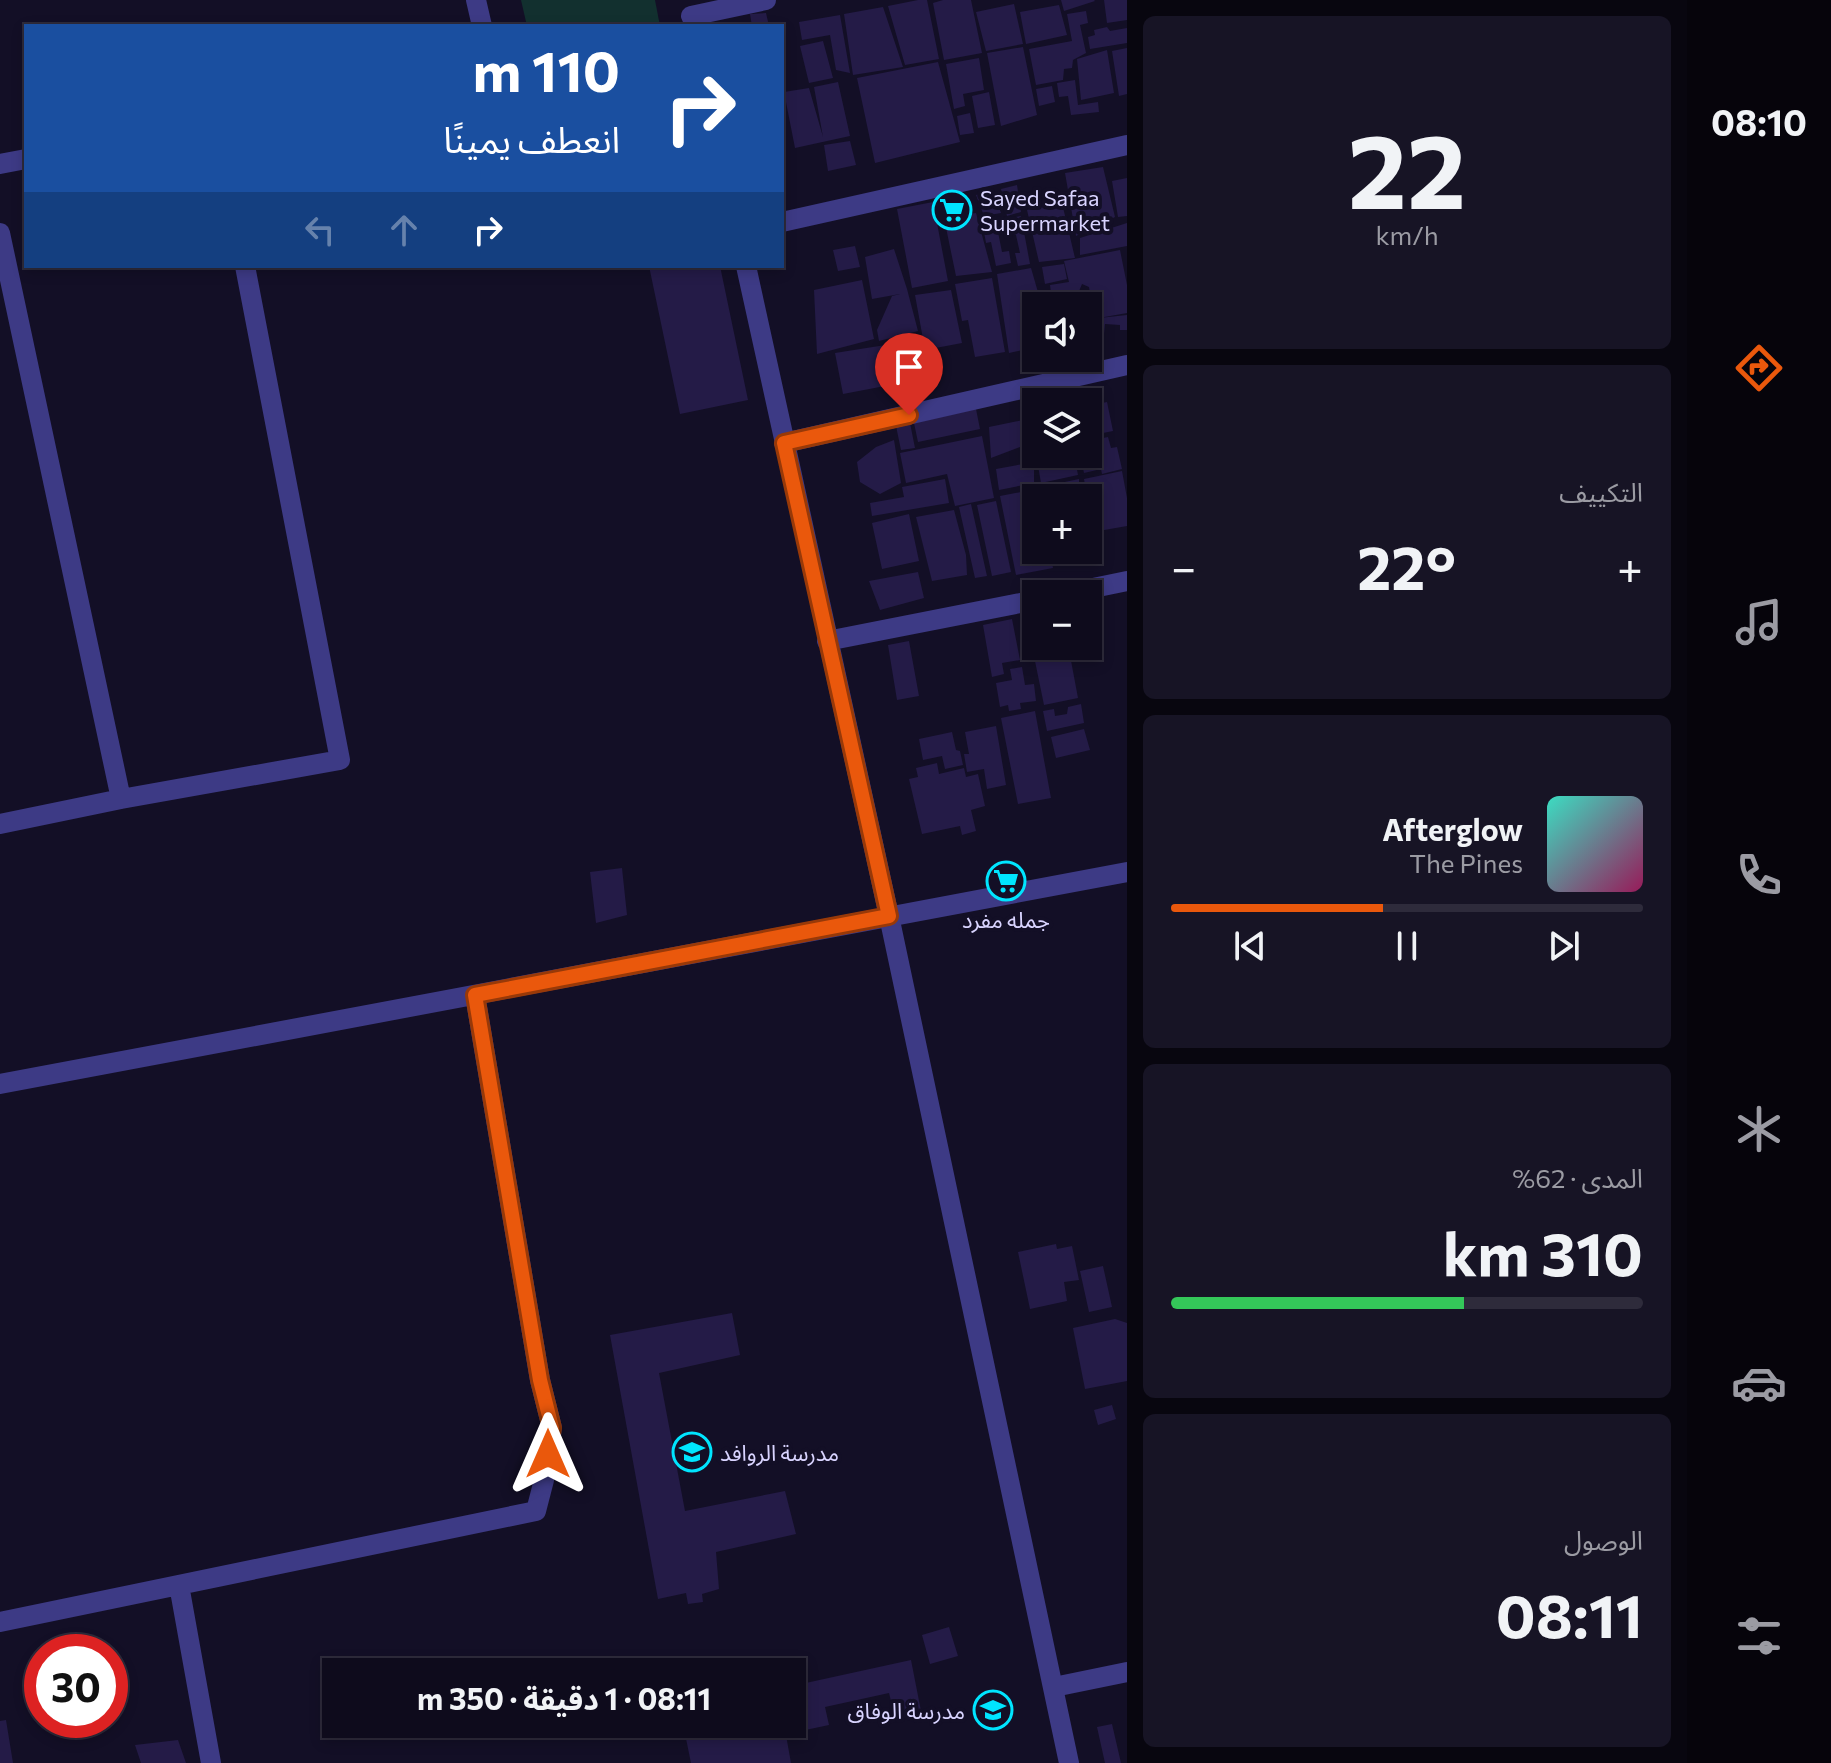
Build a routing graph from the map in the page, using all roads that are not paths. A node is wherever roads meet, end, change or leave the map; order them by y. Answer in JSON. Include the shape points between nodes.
{"nodes":[{"id":1,"x":476,"y":0,"type":"edge"},
{"id":2,"x":766,"y":0,"type":"edge"},
{"id":3,"x":691,"y":14,"type":"edge"},
{"id":4,"x":482,"y":24,"type":"edge"},
{"id":5,"x":1127,"y":145,"type":"edge"},
{"id":6,"x":24,"y":159,"type":"edge"},
{"id":7,"x":0,"y":164,"type":"edge"},
{"id":8,"x":784,"y":222,"type":"edge"},
{"id":9,"x":0,"y":233,"type":"edge"},
{"id":10,"x":2,"y":255,"type":"edge"},
{"id":11,"x":245,"y":268,"type":"edge"},
{"id":12,"x":746,"y":268,"type":"edge"},
{"id":13,"x":1127,"y":365,"type":"edge"},
{"id":14,"x":784,"y":443,"type":"junction"},
{"id":15,"x":1127,"y":581,"type":"edge"},
{"id":16,"x":1102,"y":586,"type":"edge"},
{"id":17,"x":1022,"y":603,"type":"edge"},
{"id":18,"x":827,"y":641,"type":"junction"},
{"id":19,"x":121,"y":799,"type":"junction"},
{"id":20,"x":0,"y":824,"type":"edge"},
{"id":21,"x":1127,"y":872,"type":"edge"},
{"id":22,"x":889,"y":916,"type":"junction"},
{"id":23,"x":475,"y":995,"type":"junction"},
{"id":24,"x":0,"y":1084,"type":"edge"},
{"id":25,"x":179,"y":1585,"type":"junction"},
{"id":26,"x":0,"y":1622,"type":"edge"},
{"id":27,"x":1127,"y":1672,"type":"edge"},
{"id":28,"x":1054,"y":1687,"type":"junction"},
{"id":29,"x":211,"y":1763,"type":"edge"},
{"id":30,"x":1069,"y":1763,"type":"edge"}],
"edges":[{"from":1,"to":4,"type":"street"},
{"from":2,"to":3,"type":"street"},
{"from":5,"to":8,"type":"street"},
{"from":6,"to":7,"type":"street"},
{"from":9,"to":10,"type":"street"},
{"from":10,"to":19,"type":"street"},
{"from":11,"to":19,"type":"street","via":[[340,760]]},
{"from":12,"to":14,"type":"street"},
{"from":13,"to":14,"type":"street"},
{"from":14,"to":18,"type":"street"},
{"from":15,"to":16,"type":"street"},
{"from":17,"to":18,"type":"street"},
{"from":18,"to":22,"type":"street"},
{"from":19,"to":20,"type":"street"},
{"from":21,"to":22,"type":"street"},
{"from":22,"to":23,"type":"street"},
{"from":22,"to":28,"type":"street"},
{"from":23,"to":24,"type":"street"},
{"from":23,"to":25,"type":"street","via":[[552,1428],[536,1511]]},
{"from":25,"to":26,"type":"street"},
{"from":25,"to":29,"type":"street"},
{"from":27,"to":28,"type":"street"},
{"from":28,"to":30,"type":"street"}]}
